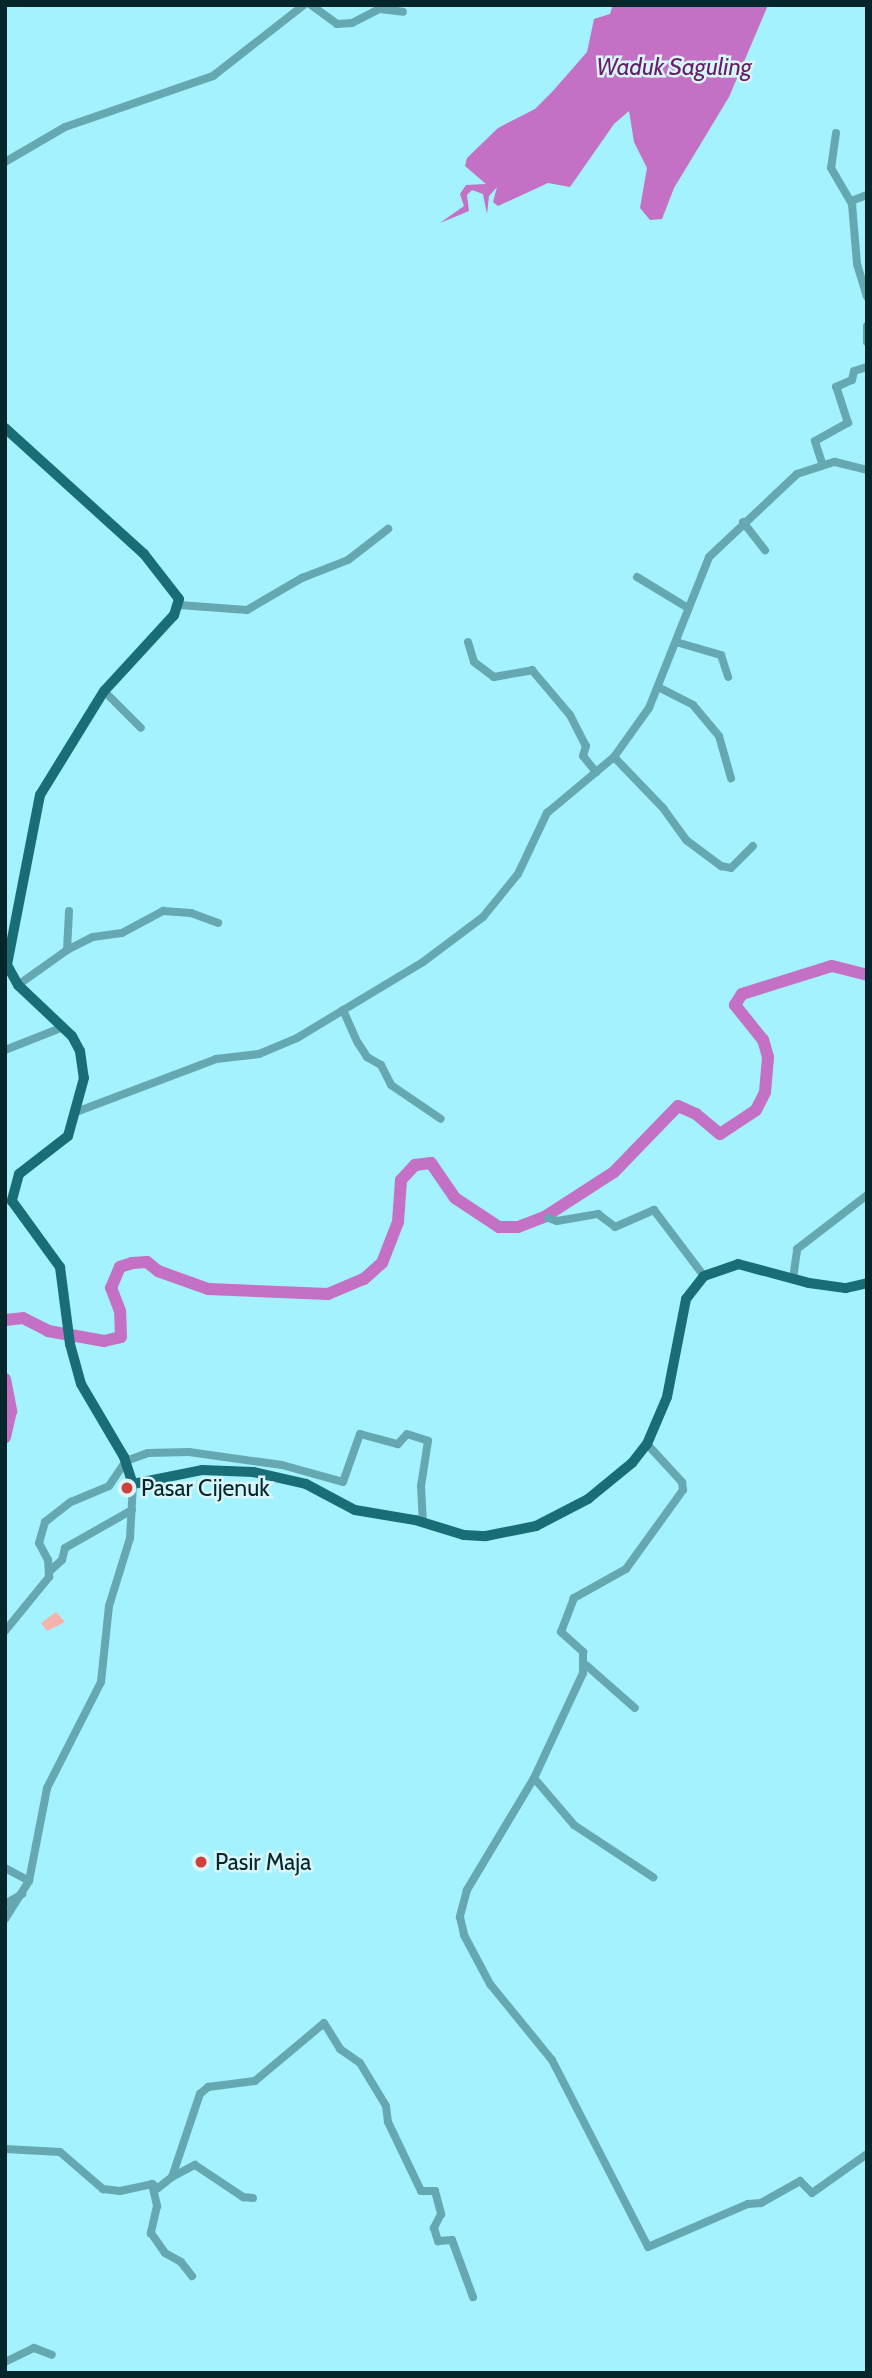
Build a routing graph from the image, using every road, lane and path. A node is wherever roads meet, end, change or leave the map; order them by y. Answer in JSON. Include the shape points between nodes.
{"nodes":[{"id":1,"x":304,"y":5,"type":"edge"},
{"id":2,"x":311,"y":5,"type":"edge"},
{"id":3,"x":403,"y":12,"type":"dead end"},
{"id":4,"x":836,"y":133,"type":"dead end"},
{"id":5,"x":5,"y":162,"type":"edge"},
{"id":6,"x":867,"y":194,"type":"edge"},
{"id":7,"x":851,"y":201,"type":"junction"},
{"id":8,"x":867,"y":297,"type":"edge"},
{"id":9,"x":867,"y":327,"type":"edge"},
{"id":10,"x":867,"y":342,"type":"edge"},
{"id":11,"x":867,"y":367,"type":"edge"},
{"id":12,"x":5,"y":428,"type":"edge"},
{"id":13,"x":822,"y":463,"type":"junction"},
{"id":14,"x":867,"y":470,"type":"edge"},
{"id":15,"x":743,"y":522,"type":"junction"},
{"id":16,"x":388,"y":529,"type":"dead end"},
{"id":17,"x":765,"y":550,"type":"dead end"},
{"id":18,"x":637,"y":577,"type":"dead end"},
{"id":19,"x":179,"y":605,"type":"junction"},
{"id":20,"x":688,"y":608,"type":"junction"},
{"id":21,"x":468,"y":642,"type":"dead end"},
{"id":22,"x":676,"y":642,"type":"junction"},
{"id":23,"x":728,"y":677,"type":"dead end"},
{"id":24,"x":660,"y":688,"type":"junction"},
{"id":25,"x":104,"y":691,"type":"junction"},
{"id":26,"x":141,"y":728,"type":"dead end"},
{"id":27,"x":614,"y":757,"type":"junction"},
{"id":28,"x":596,"y":772,"type":"junction"},
{"id":29,"x":731,"y":778,"type":"dead end"},
{"id":30,"x":753,"y":846,"type":"dead end"},
{"id":31,"x":69,"y":911,"type":"dead end"},
{"id":32,"x":218,"y":923,"type":"dead end"},
{"id":33,"x":66,"y":950,"type":"junction"},
{"id":34,"x":18,"y":985,"type":"junction"},
{"id":35,"x":343,"y":1010,"type":"junction"},
{"id":36,"x":63,"y":1027,"type":"junction"},
{"id":37,"x":5,"y":1050,"type":"edge"},
{"id":38,"x":76,"y":1112,"type":"junction"},
{"id":39,"x":441,"y":1119,"type":"dead end"},
{"id":40,"x":867,"y":1195,"type":"edge"},
{"id":41,"x":548,"y":1218,"type":"dead end"},
{"id":42,"x":704,"y":1276,"type":"junction"},
{"id":43,"x":793,"y":1279,"type":"junction"},
{"id":44,"x":867,"y":1283,"type":"edge"},
{"id":45,"x":647,"y":1444,"type":"junction"},
{"id":46,"x":126,"y":1461,"type":"junction"},
{"id":47,"x":133,"y":1484,"type":"junction"},
{"id":48,"x":132,"y":1510,"type":"junction"},
{"id":49,"x":423,"y":1522,"type":"junction"},
{"id":50,"x":50,"y":1571,"type":"junction"},
{"id":51,"x":5,"y":1632,"type":"edge"},
{"id":52,"x":586,"y":1665,"type":"junction"},
{"id":53,"x":635,"y":1708,"type":"dead end"},
{"id":54,"x":534,"y":1778,"type":"junction"},
{"id":55,"x":5,"y":1868,"type":"edge"},
{"id":56,"x":653,"y":1877,"type":"dead end"},
{"id":57,"x":29,"y":1881,"type":"junction"},
{"id":58,"x":22,"y":1894,"type":"junction"},
{"id":59,"x":5,"y":1904,"type":"edge"},
{"id":60,"x":5,"y":1919,"type":"edge"},
{"id":61,"x":5,"y":2149,"type":"edge"},
{"id":62,"x":867,"y":2154,"type":"edge"},
{"id":63,"x":172,"y":2177,"type":"junction"},
{"id":64,"x":152,"y":2184,"type":"junction"},
{"id":65,"x":253,"y":2198,"type":"dead end"},
{"id":66,"x":191,"y":2276,"type":"dead end"},
{"id":67,"x":473,"y":2297,"type":"dead end"},
{"id":68,"x":52,"y":2355,"type":"dead end"},
{"id":69,"x":5,"y":2362,"type":"edge"}],
"edges":[{"from":1,"to":5,"type":"street","via":[[213,76],[65,127]]},
{"from":2,"to":3,"type":"street","via":[[337,24],[352,23],[380,9]]},
{"from":4,"to":7,"type":"street","via":[[831,168]]},
{"from":6,"to":7,"type":"street"},
{"from":7,"to":8,"type":"street","via":[[857,264]]},
{"from":9,"to":10,"type":"street"},
{"from":11,"to":13,"type":"street","via":[[854,371],[852,380],[836,387],[848,423],[815,440]]},
{"from":12,"to":19,"type":"main road","via":[[144,554],[176,593]]},
{"from":13,"to":14,"type":"street","via":[[847,463]]},
{"from":13,"to":15,"type":"street","via":[[797,474]]},
{"from":15,"to":17,"type":"street"},
{"from":15,"to":20,"type":"street","via":[[709,557]]},
{"from":16,"to":19,"type":"street","via":[[348,559],[302,578],[247,610]]},
{"from":18,"to":20,"type":"street"},
{"from":19,"to":25,"type":"main road"},
{"from":20,"to":22,"type":"street"},
{"from":21,"to":28,"type":"street","via":[[474,662],[494,677],[532,670],[570,715],[586,746],[583,756]]},
{"from":22,"to":23,"type":"street","via":[[721,655]]},
{"from":22,"to":24,"type":"street"},
{"from":24,"to":27,"type":"street"},
{"from":24,"to":29,"type":"street","via":[[693,705],[720,738]]},
{"from":25,"to":26,"type":"street"},
{"from":25,"to":34,"type":"main road","via":[[52,772],[32,819],[7,965]]},
{"from":27,"to":28,"type":"street"},
{"from":27,"to":30,"type":"street","via":[[663,808],[686,840],[725,869]]},
{"from":28,"to":35,"type":"street","via":[[547,813],[518,874],[483,917],[423,962]]},
{"from":31,"to":33,"type":"street"},
{"from":32,"to":33,"type":"street","via":[[163,911],[122,933],[93,937]]},
{"from":33,"to":34,"type":"street"},
{"from":34,"to":36,"type":"main road"},
{"from":35,"to":38,"type":"street","via":[[270,1051],[216,1059]]},
{"from":35,"to":39,"type":"street","via":[[367,1057],[381,1065],[391,1084]]},
{"from":36,"to":37,"type":"street"},
{"from":36,"to":38,"type":"main road","via":[[81,1058],[82,1093]]},
{"from":38,"to":46,"type":"main road","via":[[68,1136],[19,1174],[12,1194],[15,1209],[60,1267],[70,1344],[88,1399]]},
{"from":40,"to":43,"type":"street","via":[[797,1249]]},
{"from":41,"to":42,"type":"street","via":[[557,1221],[598,1214],[615,1227],[654,1210]]},
{"from":42,"to":43,"type":"main road","via":[[738,1264]]},
{"from":42,"to":45,"type":"main road","via":[[686,1299],[667,1397]]},
{"from":43,"to":44,"type":"main road","via":[[846,1288]]},
{"from":45,"to":49,"type":"main road","via":[[588,1499],[536,1526],[475,1536]]},
{"from":45,"to":52,"type":"street","via":[[682,1482],[683,1490],[626,1569],[574,1598],[561,1632],[583,1652]]},
{"from":46,"to":47,"type":"main road"},
{"from":46,"to":49,"type":"street","via":[[153,1452],[189,1452],[282,1465],[343,1482],[360,1434],[398,1444],[407,1434],[428,1441],[421,1486]]},
{"from":46,"to":50,"type":"street","via":[[109,1486],[71,1502],[41,1527],[39,1543]]},
{"from":47,"to":48,"type":"street"},
{"from":47,"to":49,"type":"main road","via":[[202,1470],[253,1472],[306,1484],[355,1510]]},
{"from":48,"to":50,"type":"street","via":[[65,1548],[62,1560]]},
{"from":48,"to":57,"type":"street","via":[[130,1538],[109,1606],[101,1682],[47,1788]]},
{"from":50,"to":51,"type":"street","via":[[47,1582]]},
{"from":52,"to":53,"type":"street"},
{"from":52,"to":54,"type":"street"},
{"from":54,"to":56,"type":"street","via":[[574,1825]]},
{"from":54,"to":62,"type":"street","via":[[467,1890],[460,1917],[464,1935],[490,1984],[552,2060],[646,2246],[658,2245],[748,2204],[761,2203],[800,2181],[812,2193]]},
{"from":55,"to":57,"type":"street"},
{"from":57,"to":58,"type":"street"},
{"from":58,"to":59,"type":"street"},
{"from":58,"to":60,"type":"street"},
{"from":61,"to":64,"type":"street","via":[[60,2152],[103,2189],[120,2191]]},
{"from":63,"to":64,"type":"street","via":[[158,2189]]},
{"from":63,"to":65,"type":"street","via":[[195,2165],[202,2174]]},
{"from":63,"to":67,"type":"street","via":[[200,2095],[208,2087],[255,2081],[292,2054],[318,2024],[325,2023],[340,2049],[360,2063],[386,2106],[388,2122],[421,2191],[435,2191],[441,2214],[434,2228],[438,2241],[452,2240]]},
{"from":64,"to":66,"type":"street","via":[[157,2206],[151,2232],[164,2253],[181,2262]]},
{"from":68,"to":69,"type":"street","via":[[34,2348]]}]}
